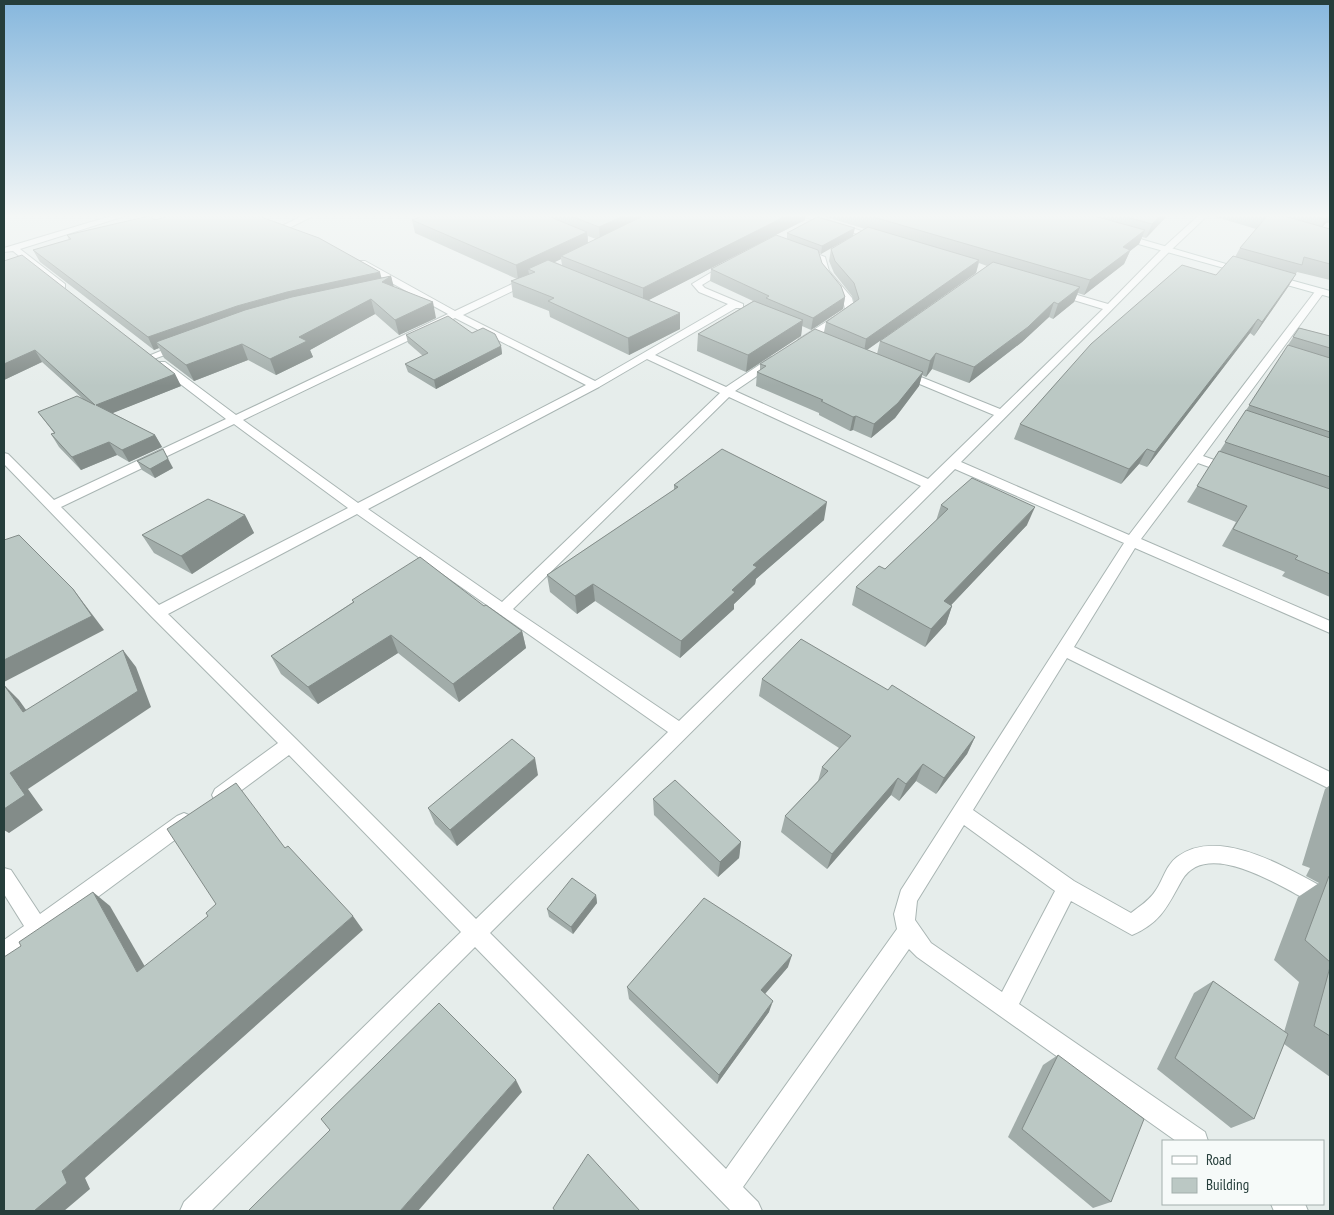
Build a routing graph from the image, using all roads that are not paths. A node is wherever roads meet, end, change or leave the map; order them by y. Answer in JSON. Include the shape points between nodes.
{"nodes":[{"id":1,"x":42,"y":273,"type":"edge"},
{"id":2,"x":380,"y":273,"type":"edge"},
{"id":3,"x":717,"y":273,"type":"edge"},
{"id":4,"x":825,"y":273,"type":"edge"},
{"id":5,"x":1144,"y":273,"type":"edge"},
{"id":6,"x":542,"y":274,"type":"edge"},
{"id":7,"x":1263,"y":276,"type":"edge"},
{"id":8,"x":402,"y":285,"type":"junction"},
{"id":9,"x":1044,"y":288,"type":"edge"},
{"id":10,"x":383,"y":289,"type":"edge"},
{"id":11,"x":1325,"y":293,"type":"edge"},
{"id":12,"x":73,"y":295,"type":"edge"},
{"id":13,"x":735,"y":304,"type":"junction"},
{"id":14,"x":1110,"y":308,"type":"junction"},
{"id":15,"x":752,"y":311,"type":"edge"},
{"id":16,"x":456,"y":315,"type":"junction"},
{"id":17,"x":194,"y":341,"type":"edge"},
{"id":18,"x":647,"y":355,"type":"junction"},
{"id":19,"x":893,"y":369,"type":"edge"},
{"id":20,"x":595,"y":385,"type":"junction"},
{"id":21,"x":726,"y":392,"type":"junction"},
{"id":22,"x":1002,"y":414,"type":"junction"},
{"id":23,"x":234,"y":420,"type":"junction"},
{"id":24,"x":4,"y":457,"type":"edge"},
{"id":25,"x":1194,"y":457,"type":"junction"},
{"id":26,"x":952,"y":463,"type":"junction"},
{"id":27,"x":1240,"y":473,"type":"edge"},
{"id":28,"x":930,"y":485,"type":"junction"},
{"id":29,"x":53,"y":506,"type":"junction"},
{"id":30,"x":360,"y":509,"type":"junction"},
{"id":31,"x":1132,"y":541,"type":"junction"},
{"id":32,"x":504,"y":609,"type":"junction"},
{"id":33,"x":157,"y":613,"type":"junction"},
{"id":34,"x":1330,"y":626,"type":"edge"},
{"id":35,"x":1064,"y":648,"type":"junction"},
{"id":36,"x":680,"y":731,"type":"junction"},
{"id":37,"x":290,"y":744,"type":"junction"},
{"id":38,"x":1330,"y":780,"type":"edge"},
{"id":39,"x":961,"y":812,"type":"junction"},
{"id":40,"x":4,"y":877,"type":"edge"},
{"id":41,"x":1067,"y":888,"type":"junction"},
{"id":42,"x":1330,"y":902,"type":"edge"},
{"id":43,"x":38,"y":929,"type":"junction"},
{"id":44,"x":908,"y":932,"type":"junction"},
{"id":45,"x":476,"y":933,"type":"junction"},
{"id":46,"x":4,"y":953,"type":"edge"},
{"id":47,"x":1006,"y":1007,"type":"junction"},
{"id":48,"x":1195,"y":1140,"type":"edge"},
{"id":49,"x":727,"y":1188,"type":"junction"},
{"id":50,"x":193,"y":1211,"type":"edge"},
{"id":51,"x":749,"y":1211,"type":"edge"}],
"edges":[{"from":1,"to":12,"type":"street"},
{"from":2,"to":8,"type":"street"},
{"from":3,"to":13,"type":"street","via":[[697,284],[702,290]]},
{"from":4,"to":21,"type":"street","via":[[850,304],[850,311]]},
{"from":5,"to":14,"type":"street"},
{"from":6,"to":16,"type":"street"},
{"from":7,"to":11,"type":"street"},
{"from":8,"to":10,"type":"street"},
{"from":8,"to":16,"type":"street"},
{"from":9,"to":14,"type":"street"},
{"from":11,"to":25,"type":"street","via":[[1230,418]]},
{"from":13,"to":15,"type":"street"},
{"from":13,"to":18,"type":"street","via":[[687,327]]},
{"from":14,"to":22,"type":"street"},
{"from":16,"to":20,"type":"street"},
{"from":16,"to":23,"type":"street"},
{"from":17,"to":23,"type":"street","via":[[145,352]]},
{"from":18,"to":20,"type":"street"},
{"from":18,"to":21,"type":"street"},
{"from":19,"to":22,"type":"street"},
{"from":20,"to":30,"type":"street"},
{"from":21,"to":28,"type":"street"},
{"from":21,"to":32,"type":"street"},
{"from":22,"to":26,"type":"street"},
{"from":23,"to":29,"type":"street"},
{"from":23,"to":30,"type":"street"},
{"from":24,"to":29,"type":"street"},
{"from":25,"to":27,"type":"street"},
{"from":25,"to":31,"type":"street"},
{"from":26,"to":28,"type":"street"},
{"from":26,"to":31,"type":"street"},
{"from":28,"to":36,"type":"street"},
{"from":29,"to":33,"type":"street"},
{"from":30,"to":32,"type":"street"},
{"from":30,"to":33,"type":"street"},
{"from":31,"to":34,"type":"street"},
{"from":31,"to":35,"type":"street"},
{"from":32,"to":36,"type":"street"},
{"from":33,"to":37,"type":"street"},
{"from":35,"to":38,"type":"street"},
{"from":35,"to":39,"type":"street"},
{"from":36,"to":45,"type":"street"},
{"from":37,"to":43,"type":"street"},
{"from":37,"to":45,"type":"street"},
{"from":39,"to":41,"type":"street"},
{"from":39,"to":44,"type":"street","via":[[908,897],[903,913]]},
{"from":40,"to":43,"type":"street"},
{"from":41,"to":42,"type":"street","via":[[1132,925],[1160,902],[1182,864],[1200,854],[1232,855]]},
{"from":41,"to":47,"type":"street"},
{"from":43,"to":46,"type":"street"},
{"from":44,"to":47,"type":"street","via":[[924,950]]},
{"from":44,"to":49,"type":"street"},
{"from":45,"to":49,"type":"street"},
{"from":45,"to":50,"type":"street"},
{"from":47,"to":48,"type":"street"},
{"from":49,"to":51,"type":"street"}]}
